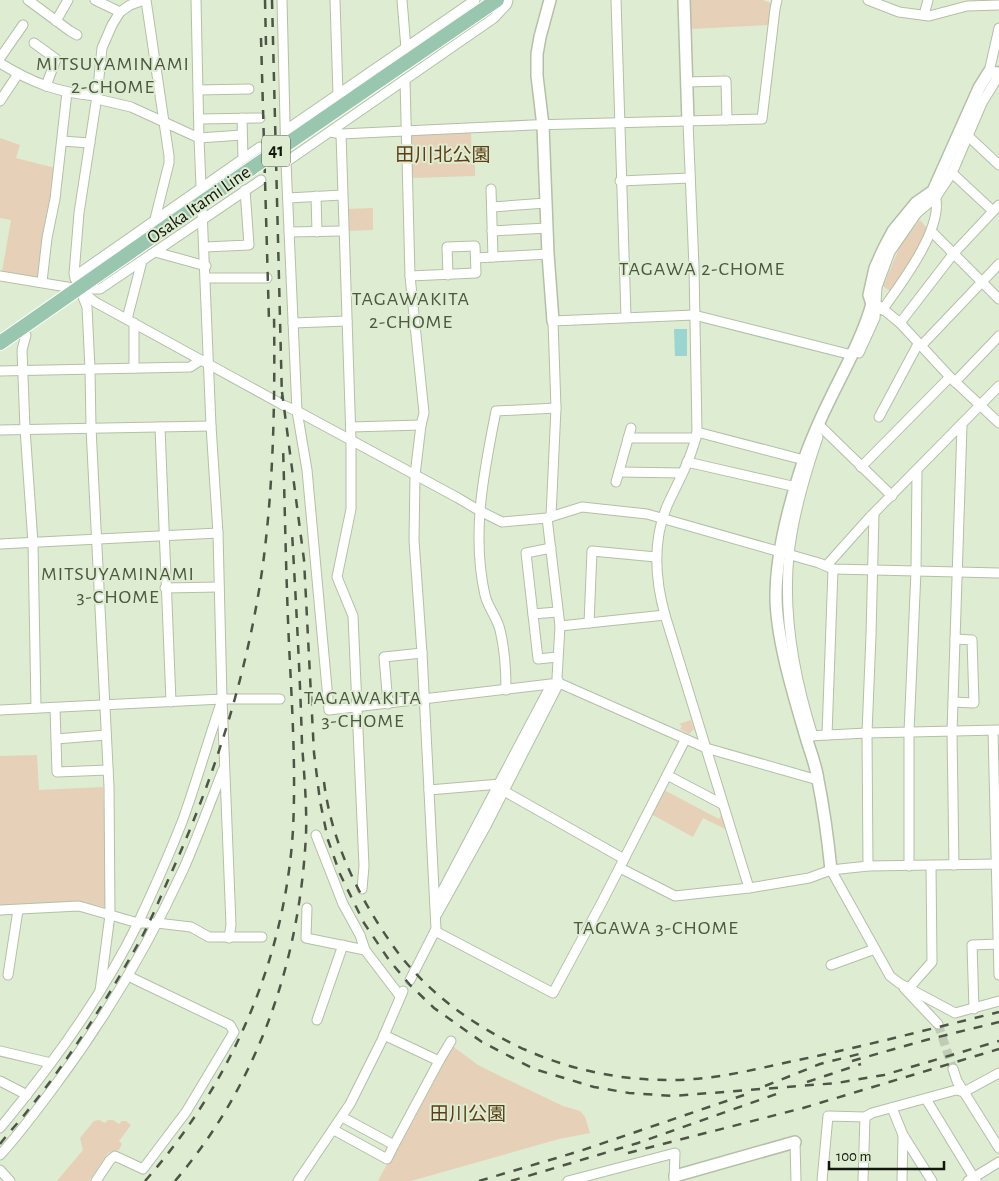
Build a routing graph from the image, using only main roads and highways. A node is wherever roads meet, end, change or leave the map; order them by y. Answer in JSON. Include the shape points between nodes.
{"nodes":[{"id":1,"x":497,"y":0,"type":"edge"},
{"id":2,"x":0,"y":343,"type":"edge"}],
"edges":[{"from":1,"to":2,"type":"main road","name":"Osaka Itami Line","number":"41","bridge":true,"via":[[172,223],[77,284]]}]}
